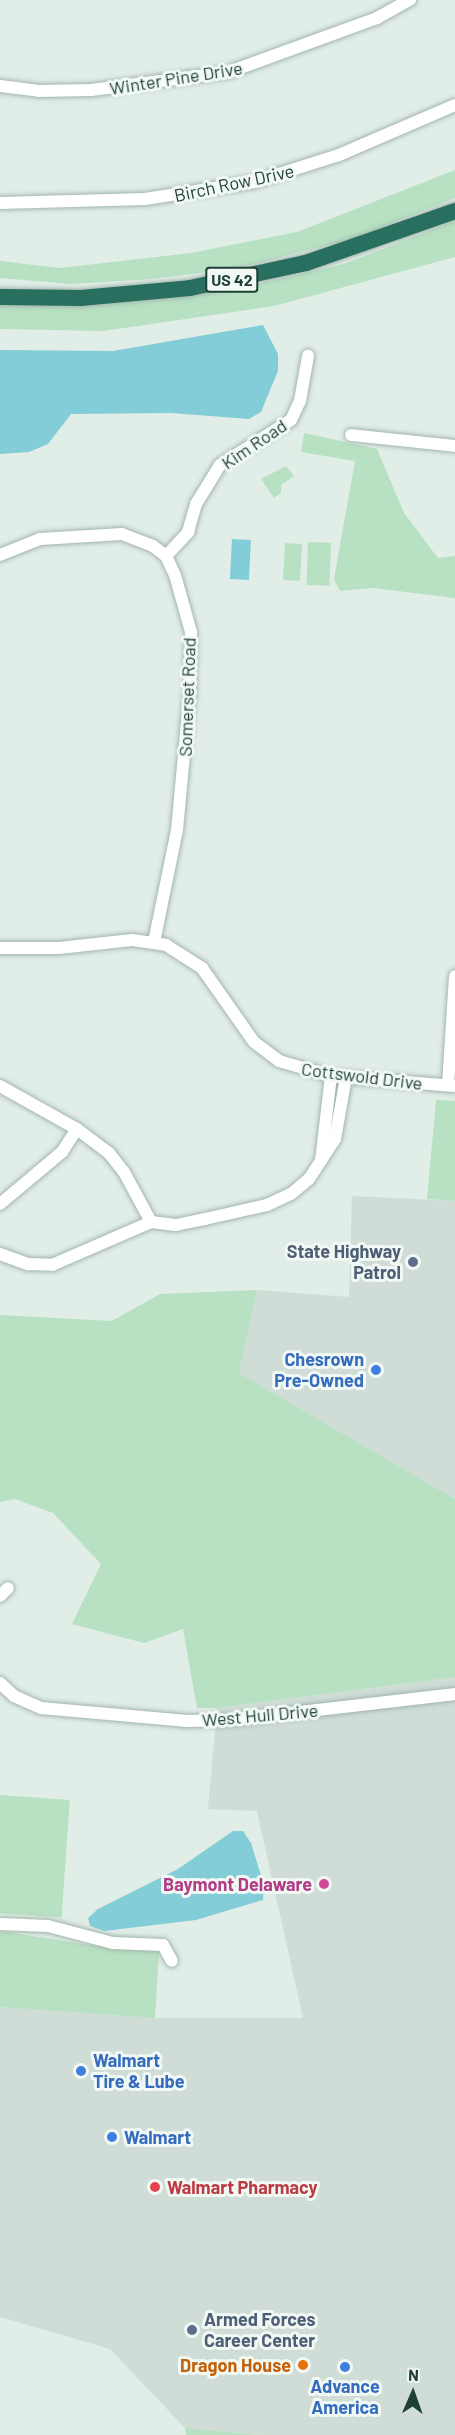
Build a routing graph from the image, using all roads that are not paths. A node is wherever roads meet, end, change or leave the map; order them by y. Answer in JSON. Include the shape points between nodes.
{"nodes":[{"id":1,"x":410,"y":0,"type":"edge"},
{"id":2,"x":0,"y":86,"type":"edge"},
{"id":3,"x":455,"y":105,"type":"edge"},
{"id":4,"x":0,"y":203,"type":"edge"},
{"id":5,"x":455,"y":211,"type":"edge"},
{"id":6,"x":0,"y":297,"type":"edge"},
{"id":7,"x":308,"y":356,"type":"dead end"},
{"id":8,"x":351,"y":435,"type":"dead end"},
{"id":9,"x":455,"y":446,"type":"edge"},
{"id":10,"x":0,"y":555,"type":"edge"},
{"id":11,"x":166,"y":556,"type":"junction"},
{"id":12,"x":154,"y":942,"type":"junction"},
{"id":13,"x":0,"y":948,"type":"edge"},
{"id":14,"x":455,"y":976,"type":"edge"},
{"id":15,"x":331,"y":1076,"type":"junction"},
{"id":16,"x":346,"y":1077,"type":"junction"},
{"id":17,"x":0,"y":1086,"type":"edge"},
{"id":18,"x":451,"y":1086,"type":"edge"},
{"id":19,"x":77,"y":1129,"type":"junction"},
{"id":20,"x":321,"y":1162,"type":"junction"},
{"id":21,"x":0,"y":1204,"type":"edge"},
{"id":22,"x":151,"y":1222,"type":"junction"},
{"id":23,"x":0,"y":1254,"type":"edge"},
{"id":24,"x":0,"y":1683,"type":"edge"},
{"id":25,"x":455,"y":1694,"type":"edge"},
{"id":26,"x":0,"y":1924,"type":"edge"},
{"id":27,"x":172,"y":1961,"type":"dead end"}],
"edges":[{"from":1,"to":2,"type":"street","name":"Winter Pine Drive","via":[[355,27],[229,72],[91,90],[38,91]]},
{"from":3,"to":4,"type":"street","name":"Birch Row Drive","via":[[330,158],[254,182],[134,200]]},
{"from":5,"to":6,"type":"highway","number":"US 42","via":[[306,263],[190,288],[81,298]]},
{"from":7,"to":11,"type":"street","name":"Kim Road","via":[[300,401],[291,420],[220,465],[196,504],[188,532]]},
{"from":8,"to":9,"type":"street"},
{"from":10,"to":11,"type":"street","via":[[40,539],[106,534],[136,538]]},
{"from":11,"to":12,"type":"street","name":"Somerset Road","via":[[188,614],[192,656],[177,830]]},
{"from":12,"to":13,"type":"street","name":"Cottswold Drive"},
{"from":12,"to":15,"type":"street","name":"Cottswold Drive","via":[[166,945],[202,968],[223,992],[241,1026],[265,1052],[292,1067]]},
{"from":14,"to":18,"type":"street"},
{"from":15,"to":16,"type":"street","name":"Cottswold Drive"},
{"from":15,"to":20,"type":"street"},
{"from":16,"to":18,"type":"street","name":"Cottswold Drive"},
{"from":16,"to":20,"type":"street","via":[[335,1139]]},
{"from":17,"to":19,"type":"street"},
{"from":19,"to":21,"type":"street","via":[[62,1152]]},
{"from":19,"to":22,"type":"street","via":[[117,1163]]},
{"from":20,"to":22,"type":"street","via":[[300,1187],[267,1205],[176,1224]]},
{"from":22,"to":23,"type":"street","via":[[52,1265],[28,1264]]},
{"from":24,"to":25,"type":"street","name":"West Hull Drive","via":[[14,1696],[40,1708],[187,1721],[231,1720]]},
{"from":26,"to":27,"type":"street","via":[[48,1926],[113,1943],[163,1945]]}]}
